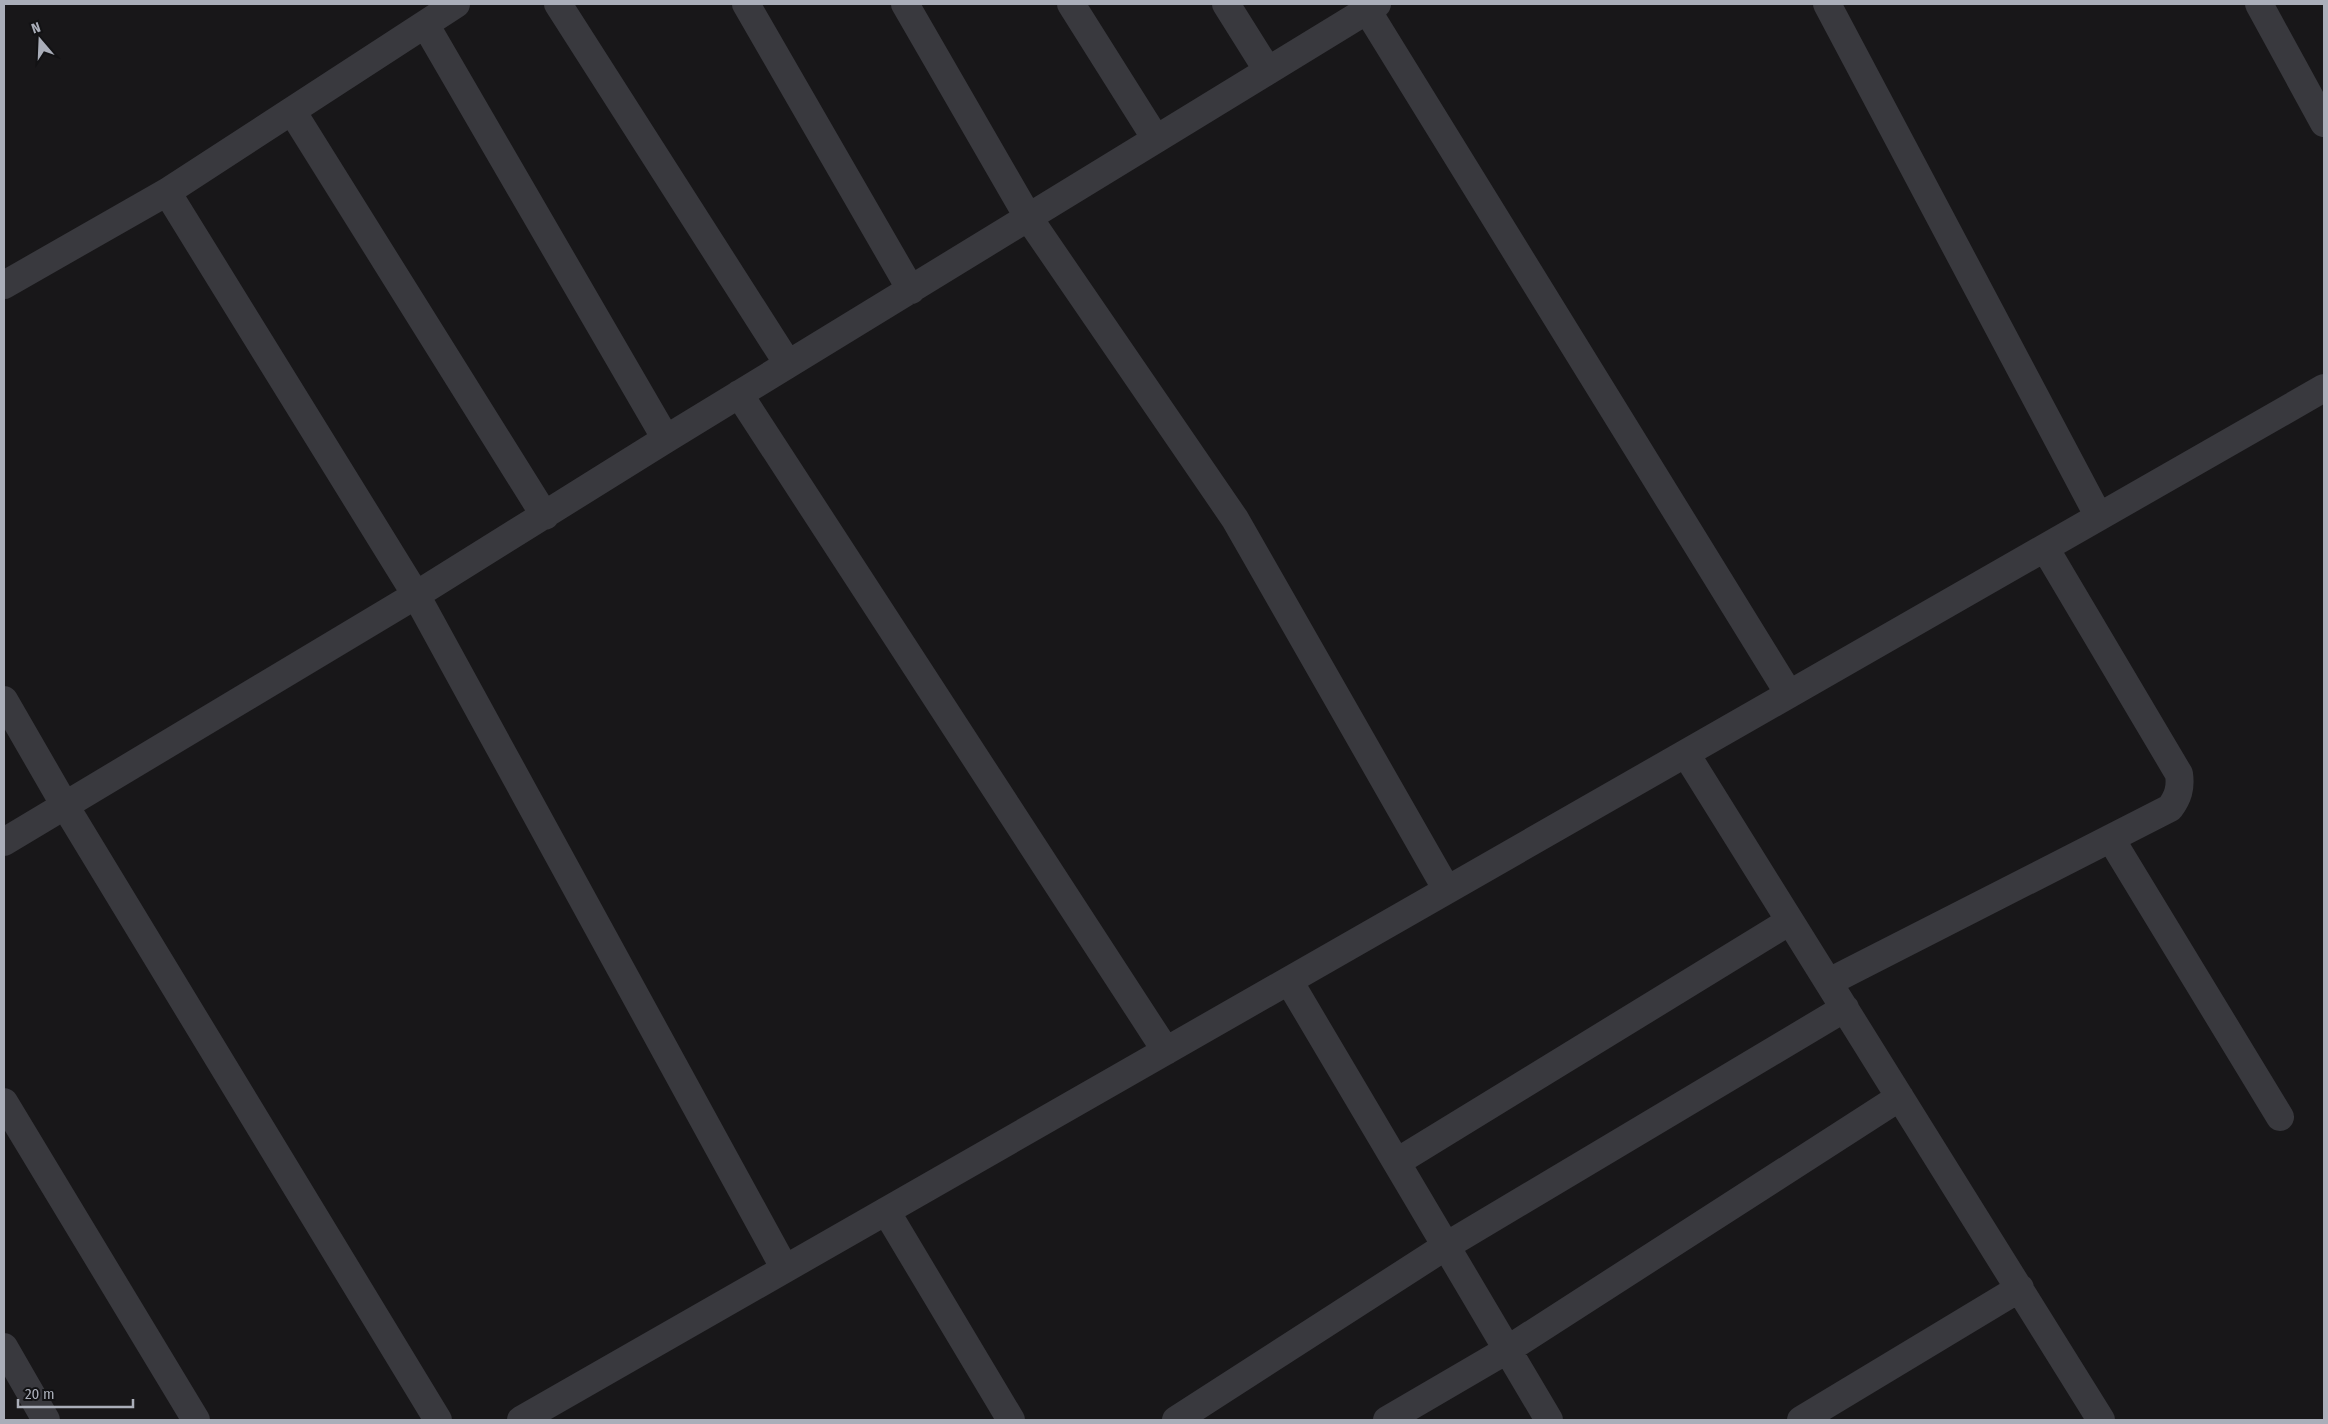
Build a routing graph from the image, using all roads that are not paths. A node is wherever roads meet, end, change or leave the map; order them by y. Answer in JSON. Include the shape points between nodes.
{"nodes":[{"id":1,"x":456,"y":4,"type":"edge"},
{"id":2,"x":558,"y":4,"type":"edge"},
{"id":3,"x":746,"y":4,"type":"edge"},
{"id":4,"x":906,"y":4,"type":"edge"},
{"id":5,"x":1071,"y":4,"type":"edge"},
{"id":6,"x":1226,"y":4,"type":"edge"},
{"id":7,"x":1827,"y":4,"type":"edge"},
{"id":8,"x":2259,"y":4,"type":"edge"},
{"id":9,"x":1372,"y":7,"type":"edge"},
{"id":10,"x":425,"y":24,"type":"junction"},
{"id":11,"x":1268,"y":70,"type":"junction"},
{"id":12,"x":292,"y":111,"type":"junction"},
{"id":13,"x":2324,"y":123,"type":"edge"},
{"id":14,"x":1156,"y":139,"type":"junction"},
{"id":15,"x":167,"y":192,"type":"junction"},
{"id":16,"x":1028,"y":217,"type":"junction"},
{"id":17,"x":4,"y":285,"type":"edge"},
{"id":18,"x":911,"y":290,"type":"junction"},
{"id":19,"x":788,"y":364,"type":"junction"},
{"id":20,"x":2324,"y":388,"type":"edge"},
{"id":21,"x":739,"y":394,"type":"junction"},
{"id":22,"x":666,"y":439,"type":"junction"},
{"id":23,"x":545,"y":516,"type":"junction"},
{"id":24,"x":2099,"y":517,"type":"junction"},
{"id":25,"x":2044,"y":548,"type":"junction"},
{"id":26,"x":416,"y":596,"type":"junction"},
{"id":27,"x":1789,"y":694,"type":"junction"},
{"id":28,"x":4,"y":700,"type":"edge"},
{"id":29,"x":1686,"y":754,"type":"junction"},
{"id":30,"x":64,"y":804,"type":"junction"},
{"id":31,"x":2111,"y":839,"type":"junction"},
{"id":32,"x":4,"y":842,"type":"edge"},
{"id":33,"x":1447,"y":890,"type":"junction"},
{"id":34,"x":1790,"y":921,"type":"junction"},
{"id":35,"x":1289,"y":981,"type":"junction"},
{"id":36,"x":1829,"y":982,"type":"junction"},
{"id":37,"x":1845,"y":1008,"type":"junction"},
{"id":38,"x":1166,"y":1052,"type":"junction"},
{"id":39,"x":1900,"y":1097,"type":"junction"},
{"id":40,"x":4,"y":1102,"type":"edge"},
{"id":41,"x":2280,"y":1117,"type":"dead end"},
{"id":42,"x":1397,"y":1162,"type":"junction"},
{"id":43,"x":886,"y":1211,"type":"junction"},
{"id":44,"x":1446,"y":1246,"type":"junction"},
{"id":45,"x":785,"y":1269,"type":"junction"},
{"id":46,"x":2020,"y":1288,"type":"junction"},
{"id":47,"x":4,"y":1347,"type":"edge"},
{"id":48,"x":1507,"y":1350,"type":"junction"},
{"id":49,"x":1000,"y":1417,"type":"edge"},
{"id":50,"x":46,"y":1420,"type":"edge"},
{"id":51,"x":196,"y":1420,"type":"edge"},
{"id":52,"x":438,"y":1420,"type":"edge"},
{"id":53,"x":521,"y":1420,"type":"edge"},
{"id":54,"x":1176,"y":1420,"type":"edge"},
{"id":55,"x":1387,"y":1420,"type":"edge"},
{"id":56,"x":1549,"y":1420,"type":"edge"},
{"id":57,"x":1801,"y":1420,"type":"edge"},
{"id":58,"x":2101,"y":1420,"type":"edge"}],
"edges":[{"from":1,"to":10,"type":"street"},
{"from":2,"to":19,"type":"street"},
{"from":3,"to":18,"type":"street"},
{"from":4,"to":16,"type":"street"},
{"from":5,"to":14,"type":"street"},
{"from":6,"to":11,"type":"street"},
{"from":7,"to":24,"type":"street"},
{"from":8,"to":13,"type":"street"},
{"from":9,"to":11,"type":"street"},
{"from":9,"to":27,"type":"street"},
{"from":10,"to":12,"type":"street"},
{"from":10,"to":22,"type":"street"},
{"from":11,"to":14,"type":"street"},
{"from":12,"to":15,"type":"street"},
{"from":12,"to":23,"type":"street"},
{"from":14,"to":16,"type":"street"},
{"from":15,"to":17,"type":"street"},
{"from":15,"to":26,"type":"street"},
{"from":16,"to":18,"type":"street"},
{"from":16,"to":33,"type":"street","via":[[1235,518]]},
{"from":18,"to":19,"type":"street"},
{"from":19,"to":21,"type":"street"},
{"from":20,"to":24,"type":"street"},
{"from":21,"to":22,"type":"street"},
{"from":21,"to":38,"type":"street"},
{"from":22,"to":23,"type":"street"},
{"from":23,"to":26,"type":"street"},
{"from":24,"to":25,"type":"street"},
{"from":25,"to":27,"type":"street"},
{"from":25,"to":31,"type":"street","via":[[2179,774],[2181,784],[2170,808]]},
{"from":26,"to":30,"type":"street"},
{"from":26,"to":45,"type":"street"},
{"from":27,"to":29,"type":"street"},
{"from":28,"to":30,"type":"street"},
{"from":29,"to":33,"type":"street"},
{"from":29,"to":34,"type":"street"},
{"from":30,"to":32,"type":"street"},
{"from":30,"to":52,"type":"street"},
{"from":31,"to":36,"type":"street"},
{"from":31,"to":41,"type":"street"},
{"from":33,"to":35,"type":"street"},
{"from":34,"to":36,"type":"street"},
{"from":34,"to":42,"type":"street"},
{"from":35,"to":38,"type":"street"},
{"from":35,"to":42,"type":"street"},
{"from":36,"to":37,"type":"street"},
{"from":37,"to":39,"type":"street"},
{"from":37,"to":44,"type":"street"},
{"from":38,"to":43,"type":"street"},
{"from":39,"to":46,"type":"street"},
{"from":39,"to":48,"type":"street"},
{"from":40,"to":51,"type":"street"},
{"from":42,"to":44,"type":"street"},
{"from":43,"to":45,"type":"street"},
{"from":43,"to":49,"type":"street"},
{"from":44,"to":48,"type":"street"},
{"from":44,"to":54,"type":"street"},
{"from":45,"to":53,"type":"street"},
{"from":46,"to":57,"type":"street"},
{"from":46,"to":58,"type":"street"},
{"from":47,"to":50,"type":"street"},
{"from":48,"to":55,"type":"street"},
{"from":48,"to":56,"type":"street"}]}
